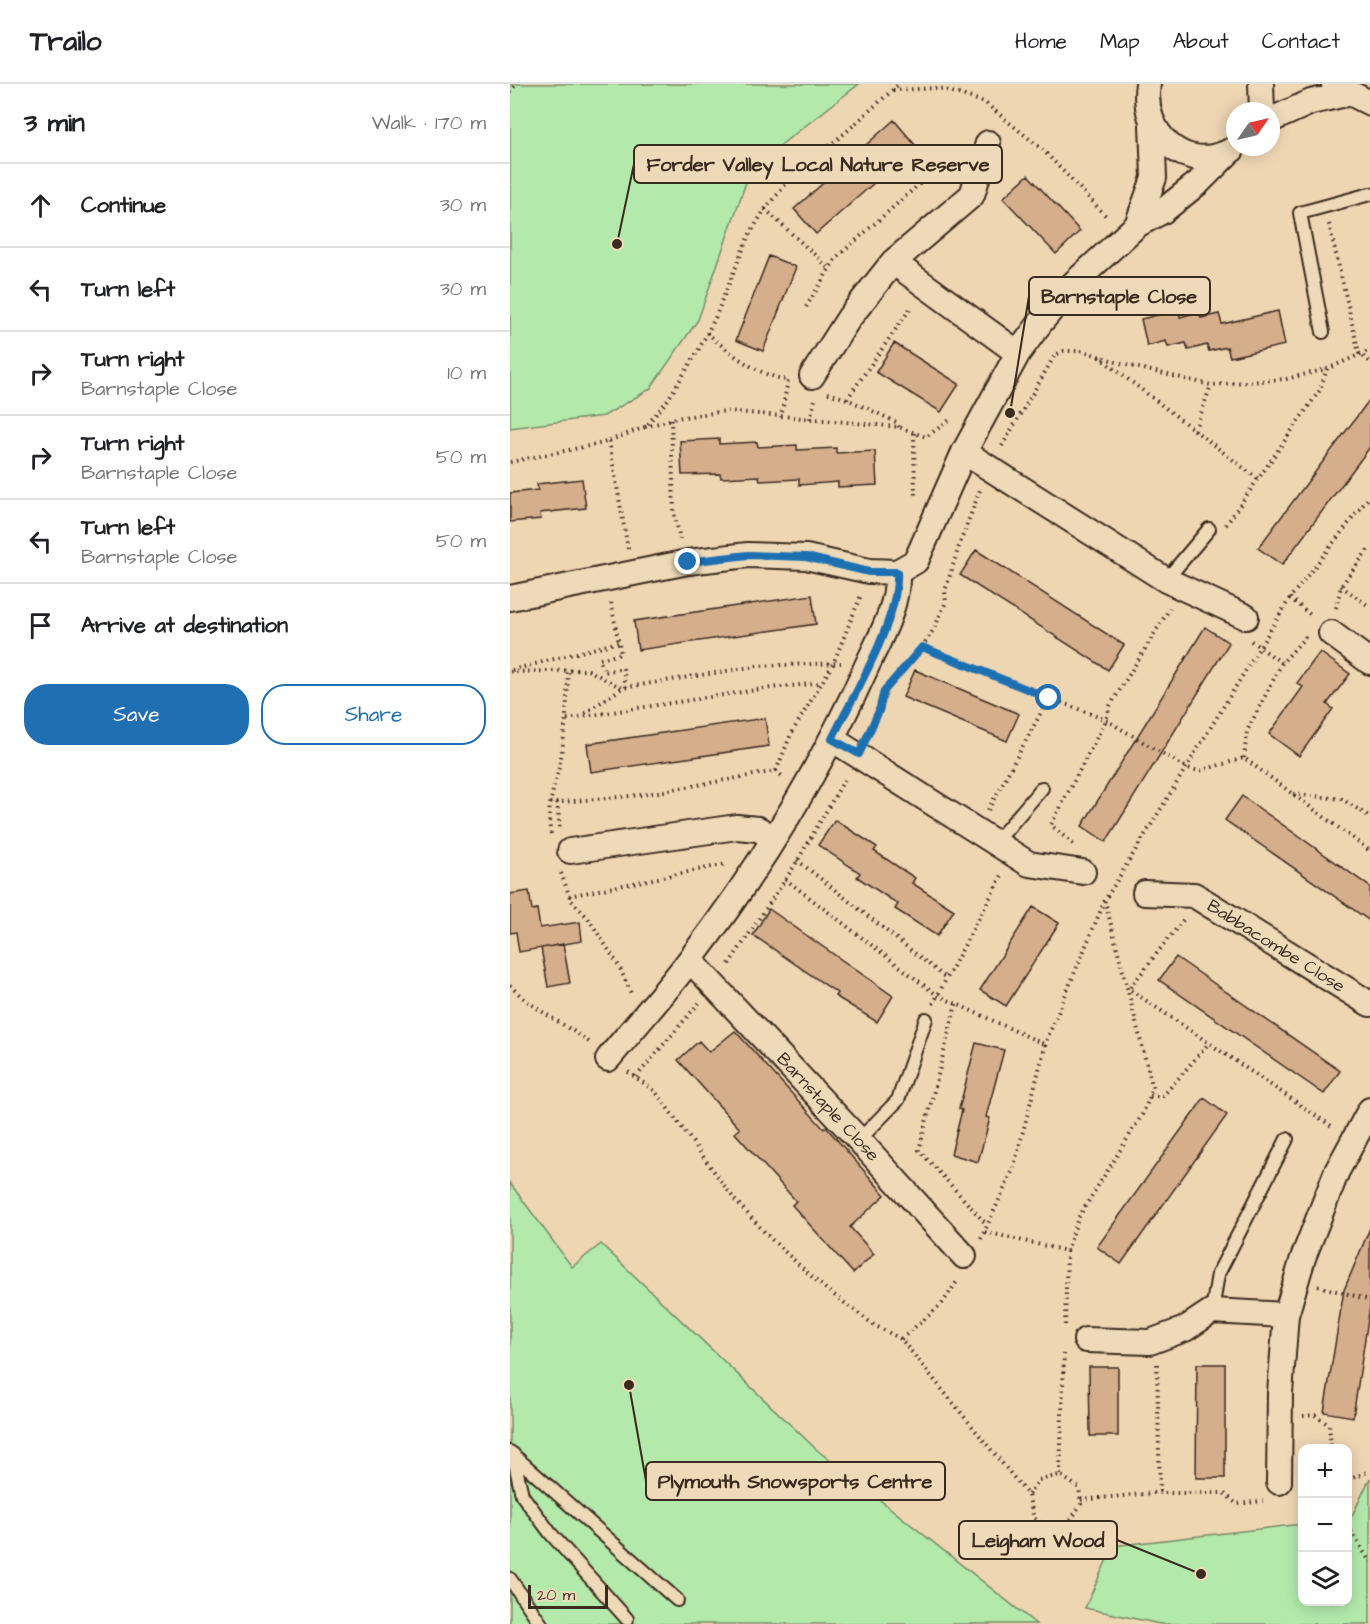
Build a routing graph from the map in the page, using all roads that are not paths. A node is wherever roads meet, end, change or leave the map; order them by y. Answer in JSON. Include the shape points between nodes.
{"nodes":[{"id":1,"x":1261,"y":84,"type":"edge"},
{"id":2,"x":1145,"y":87,"type":"edge"},
{"id":3,"x":1339,"y":89,"type":"edge"},
{"id":4,"x":1262,"y":102,"type":"edge"},
{"id":5,"x":1370,"y":103,"type":"edge"},
{"id":6,"x":1280,"y":116,"type":"edge"},
{"id":7,"x":1152,"y":125,"type":"junction"},
{"id":8,"x":982,"y":136,"type":"road end"},
{"id":9,"x":1226,"y":153,"type":"edge"},
{"id":10,"x":1227,"y":156,"type":"edge"},
{"id":11,"x":1370,"y":194,"type":"edge"},
{"id":12,"x":1131,"y":230,"type":"junction"},
{"id":13,"x":893,"y":262,"type":"junction"},
{"id":14,"x":1323,"y":332,"type":"dead end"},
{"id":15,"x":1018,"y":352,"type":"junction"},
{"id":16,"x":812,"y":376,"type":"dead end"},
{"id":17,"x":964,"y":452,"type":"junction"},
{"id":18,"x":1215,"y":531,"type":"road end"},
{"id":19,"x":897,"y":572,"type":"junction"},
{"id":20,"x":1175,"y":584,"type":"junction"},
{"id":21,"x":510,"y":598,"type":"edge"},
{"id":22,"x":1246,"y":617,"type":"road end"},
{"id":23,"x":1331,"y":633,"type":"road end"},
{"id":24,"x":1370,"y":662,"type":"edge"},
{"id":25,"x":832,"y":739,"type":"junction"},
{"id":26,"x":1042,"y":789,"type":"dead end"},
{"id":27,"x":996,"y":842,"type":"junction"},
{"id":28,"x":768,"y":848,"type":"junction"},
{"id":29,"x":570,"y":850,"type":"dead end"},
{"id":30,"x":1083,"y":872,"type":"dead end"},
{"id":31,"x":1145,"y":893,"type":"dead end"},
{"id":32,"x":690,"y":960,"type":"junction"},
{"id":33,"x":1370,"y":1004,"type":"edge"},
{"id":34,"x":926,"y":1019,"type":"dead end"},
{"id":35,"x":608,"y":1059,"type":"road end"},
{"id":36,"x":1370,"y":1110,"type":"edge"},
{"id":37,"x":1287,"y":1139,"type":"dead end"},
{"id":38,"x":859,"y":1140,"type":"junction"},
{"id":39,"x":969,"y":1256,"type":"road end"},
{"id":40,"x":1212,"y":1311,"type":"junction"},
{"id":41,"x":1286,"y":1315,"type":"junction"},
{"id":42,"x":1072,"y":1338,"type":"road end"},
{"id":43,"x":511,"y":1453,"type":"edge"},
{"id":44,"x":1274,"y":1491,"type":"road end"},
{"id":45,"x":510,"y":1579,"type":"edge"},
{"id":46,"x":677,"y":1600,"type":"dead end"},
{"id":47,"x":627,"y":1619,"type":"dead end"},
{"id":48,"x":542,"y":1624,"type":"edge"}],
"edges":[{"from":1,"to":4,"type":"street"},
{"from":2,"to":7,"type":"street"},
{"from":3,"to":5,"type":"street"},
{"from":3,"to":6,"type":"street"},
{"from":7,"to":9,"type":"street","via":[[1169,145],[1191,156]]},
{"from":7,"to":12,"type":"street","via":[[1154,178]]},
{"from":8,"to":13,"type":"street","via":[[972,195]]},
{"from":10,"to":12,"type":"street","via":[[1163,211]]},
{"from":11,"to":14,"type":"lane","via":[[1300,213]]},
{"from":12,"to":15,"type":"street","via":[[1073,284]]},
{"from":13,"to":15,"type":"street"},
{"from":13,"to":16,"type":"street","via":[[849,318]]},
{"from":15,"to":17,"type":"street"},
{"from":17,"to":19,"type":"street","via":[[916,561]]},
{"from":17,"to":20,"type":"street"},
{"from":18,"to":20,"type":"lane"},
{"from":19,"to":21,"type":"street","via":[[869,572],[806,557],[748,555],[685,563]]},
{"from":19,"to":25,"type":"street","via":[[898,585],[890,616]]},
{"from":20,"to":22,"type":"street"},
{"from":23,"to":24,"type":"street"},
{"from":25,"to":27,"type":"street"},
{"from":25,"to":28,"type":"street"},
{"from":26,"to":27,"type":"lane"},
{"from":27,"to":30,"type":"street","via":[[1029,864]]},
{"from":28,"to":29,"type":"street","via":[[758,830],[737,827]]},
{"from":28,"to":32,"type":"street"},
{"from":31,"to":33,"type":"street","name":"Babbacombe Close","via":[[1194,895]]},
{"from":32,"to":35,"type":"street"},
{"from":32,"to":38,"type":"street","name":"Barnstaple Close"},
{"from":34,"to":38,"type":"lane","via":[[898,1100]]},
{"from":36,"to":41,"type":"street","via":[[1337,1171]]},
{"from":37,"to":40,"type":"lane","via":[[1218,1274]]},
{"from":38,"to":39,"type":"street","name":"Barnstaple Close"},
{"from":40,"to":41,"type":"street"},
{"from":40,"to":42,"type":"street","via":[[1185,1329],[1150,1342]]},
{"from":41,"to":44,"type":"street"},
{"from":43,"to":46,"type":"lane"},
{"from":43,"to":47,"type":"lane","via":[[522,1495],[551,1534]]},
{"from":45,"to":48,"type":"lane"}]}
